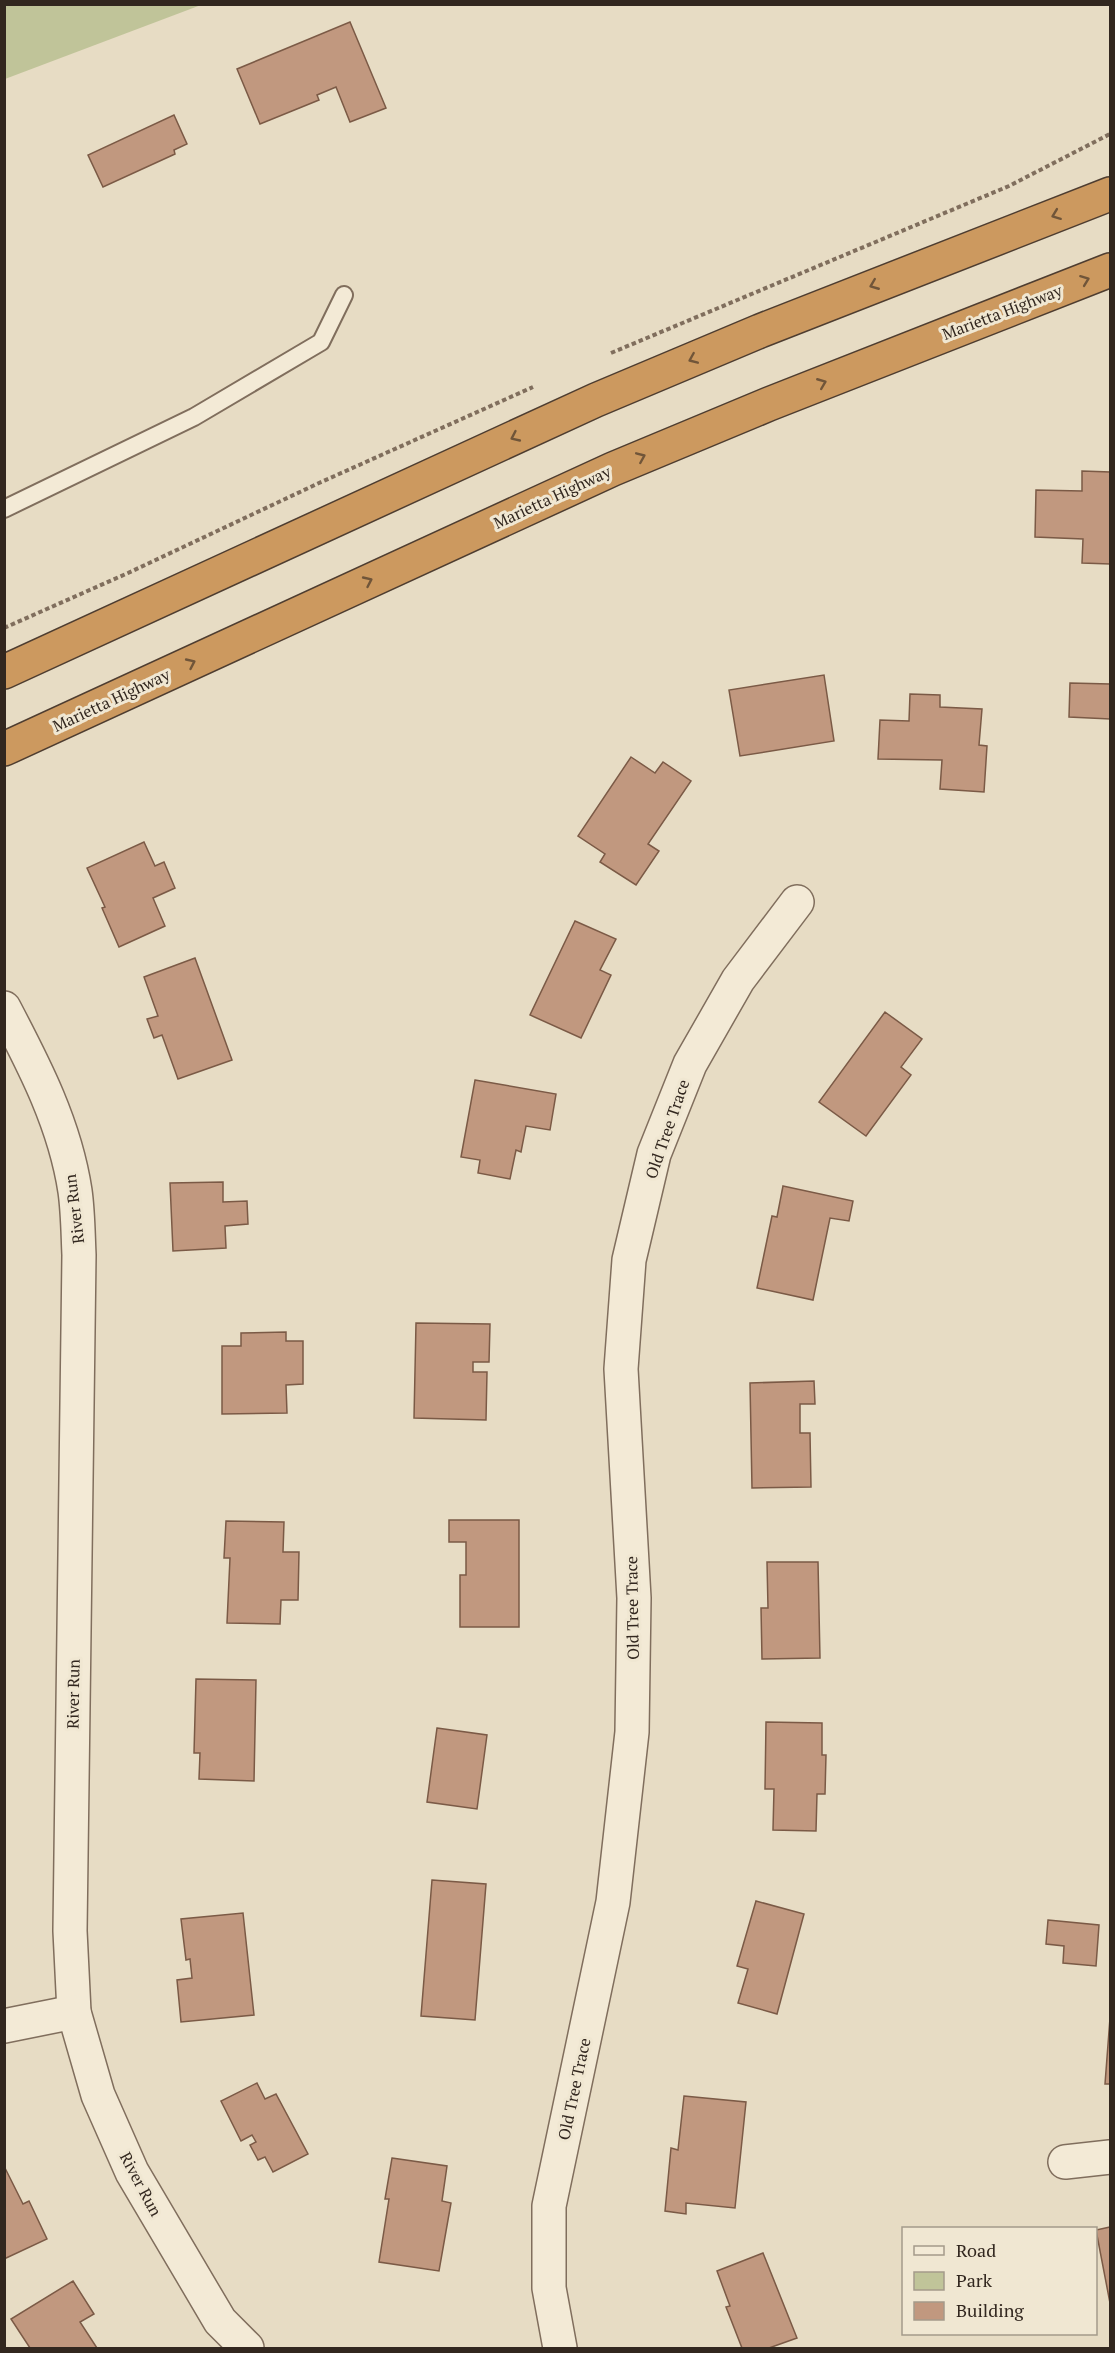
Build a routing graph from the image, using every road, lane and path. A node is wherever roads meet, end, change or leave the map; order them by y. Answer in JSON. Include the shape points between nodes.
{"nodes":[{"id":1,"x":1110,"y":194,"type":"edge"},
{"id":2,"x":1110,"y":270,"type":"edge"},
{"id":3,"x":344,"y":295,"type":"dead end"},
{"id":4,"x":4,"y":509,"type":"edge"},
{"id":5,"x":4,"y":672,"type":"edge"},
{"id":6,"x":4,"y":749,"type":"edge"},
{"id":7,"x":797,"y":902,"type":"dead end"},
{"id":8,"x":4,"y":1008,"type":"edge"},
{"id":9,"x":74,"y":2012,"type":"junction"},
{"id":10,"x":4,"y":2026,"type":"edge"},
{"id":11,"x":1110,"y":2157,"type":"edge"},
{"id":12,"x":1065,"y":2162,"type":"dead end"},
{"id":13,"x":248,"y":2349,"type":"edge"},
{"id":14,"x":560,"y":2349,"type":"edge"}],
"edges":[{"from":1,"to":5,"type":"highway","one_way":true,"via":[[596,400]]},
{"from":6,"to":2,"type":"highway","name":"Marietta Highway","one_way":true,"via":[[613,469]]},
{"from":3,"to":4,"type":"lane","via":[[321,342],[194,417]]},
{"from":7,"to":14,"type":"street","name":"Old Tree Trace","via":[[738,980],[690,1064],[654,1154],[629,1260],[621,1369],[634,1598],[632,1732],[613,1902],[549,2206],[549,2288]]},
{"from":8,"to":9,"type":"street","name":"River Run","via":[[46,1091],[62,1135],[75,1192],[80,1255],[70,1932]]},
{"from":9,"to":10,"type":"street"},
{"from":9,"to":13,"type":"street","name":"River Run","via":[[98,2095],[132,2172],[220,2321]]},
{"from":11,"to":12,"type":"street"}]}
